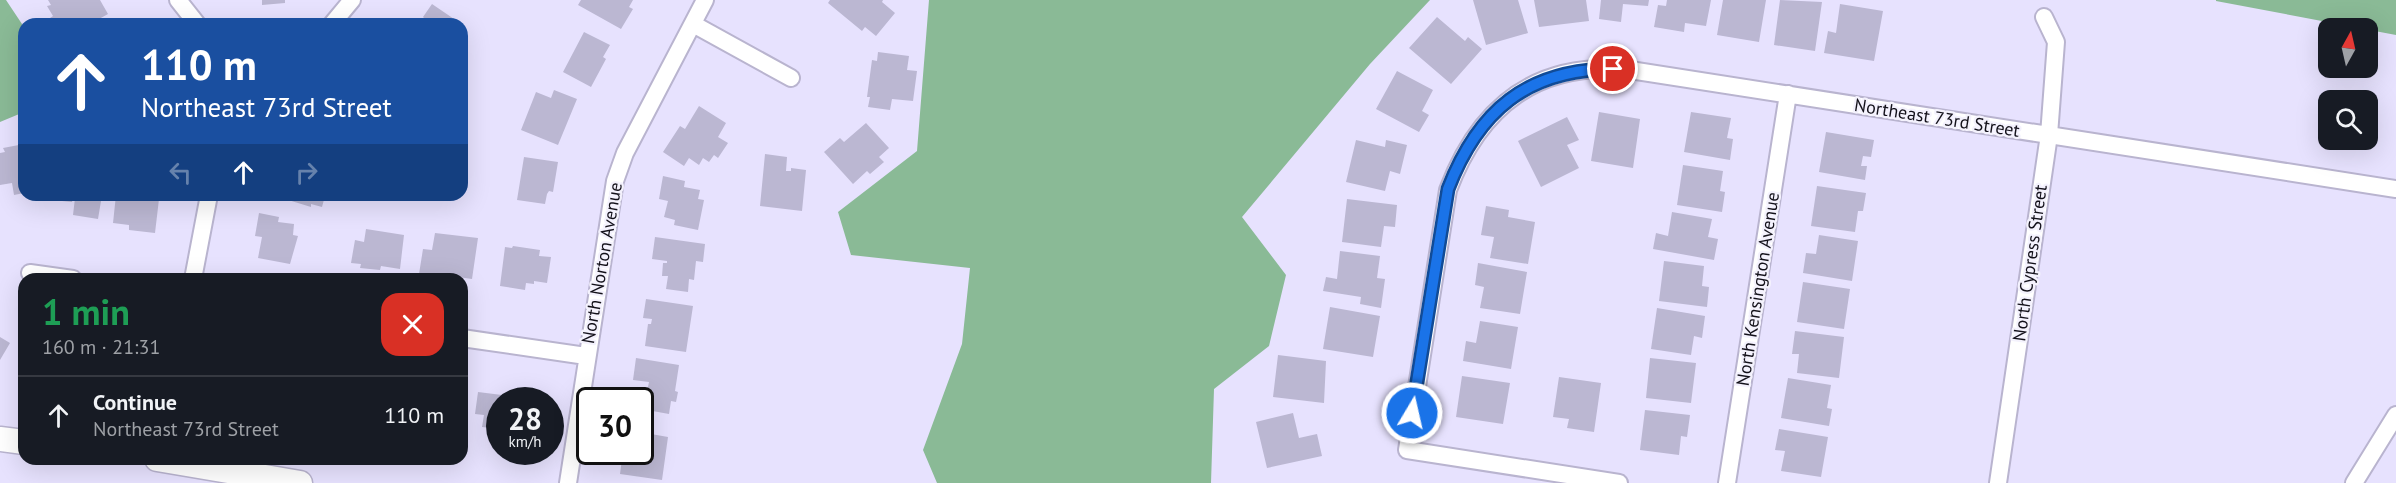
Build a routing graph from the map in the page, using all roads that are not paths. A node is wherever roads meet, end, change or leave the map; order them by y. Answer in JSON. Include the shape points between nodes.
{"nodes":[{"id":1,"x":178,"y":0,"type":"edge"},
{"id":2,"x":352,"y":0,"type":"edge"},
{"id":3,"x":705,"y":0,"type":"edge"},
{"id":4,"x":2044,"y":17,"type":"dead end"},
{"id":5,"x":192,"y":18,"type":"edge"},
{"id":6,"x":337,"y":18,"type":"edge"},
{"id":7,"x":693,"y":24,"type":"junction"},
{"id":8,"x":791,"y":78,"type":"dead end"},
{"id":9,"x":1788,"y":94,"type":"junction"},
{"id":10,"x":2049,"y":135,"type":"junction"},
{"id":11,"x":2396,"y":189,"type":"edge"},
{"id":12,"x":207,"y":201,"type":"edge"},
{"id":13,"x":194,"y":273,"type":"edge"},
{"id":14,"x":468,"y":339,"type":"edge"},
{"id":15,"x":586,"y":356,"type":"junction"},
{"id":16,"x":2396,"y":415,"type":"edge"},
{"id":17,"x":0,"y":439,"type":"edge"},
{"id":18,"x":18,"y":441,"type":"edge"},
{"id":19,"x":196,"y":465,"type":"edge"},
{"id":20,"x":1592,"y":481,"type":"edge"},
{"id":21,"x":300,"y":483,"type":"edge"},
{"id":22,"x":568,"y":483,"type":"edge"},
{"id":23,"x":1619,"y":483,"type":"edge"},
{"id":24,"x":1728,"y":483,"type":"edge"},
{"id":25,"x":1998,"y":483,"type":"edge"},
{"id":26,"x":2354,"y":483,"type":"edge"}],
"edges":[{"from":1,"to":5,"type":"street"},
{"from":2,"to":6,"type":"street"},
{"from":3,"to":7,"type":"street","name":"North Norton Avenue"},
{"from":4,"to":10,"type":"street","name":"North Cypress Street","via":[[2056,42]]},
{"from":7,"to":8,"type":"street"},
{"from":7,"to":15,"type":"street","name":"North Norton Avenue","via":[[625,153],[615,181]]},
{"from":9,"to":10,"type":"street","name":"Northeast 73rd Street"},
{"from":9,"to":20,"type":"street","name":"Northeast 73rd Street","via":[[1630,70],[1596,69],[1546,79],[1516,95],[1490,116],[1460,158],[1448,189],[1407,450]]},
{"from":9,"to":24,"type":"street","name":"North Kensington Avenue"},
{"from":10,"to":11,"type":"street","name":"Northeast 73rd Street"},
{"from":10,"to":25,"type":"street","name":"North Cypress Street"},
{"from":12,"to":13,"type":"street"},
{"from":14,"to":15,"type":"street"},
{"from":15,"to":22,"type":"street","name":"North Norton Avenue"},
{"from":16,"to":26,"type":"street"},
{"from":17,"to":18,"type":"main road"},
{"from":19,"to":21,"type":"main road"},
{"from":20,"to":23,"type":"street"}]}
